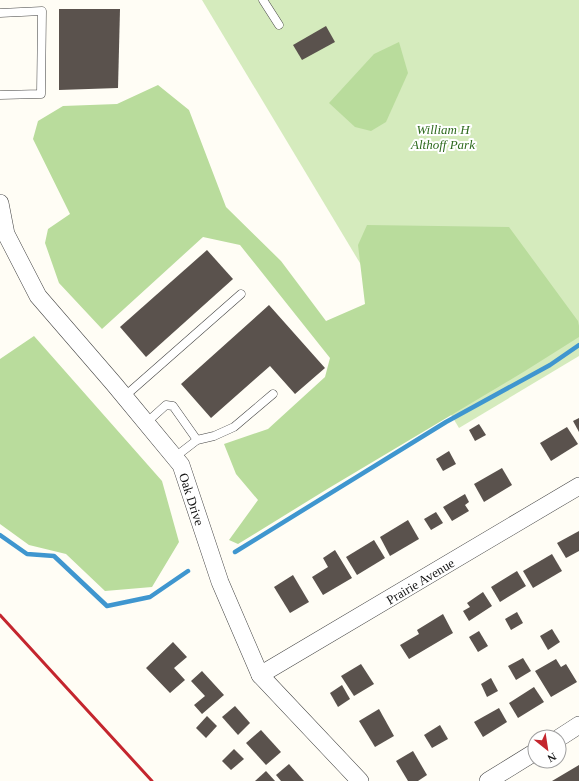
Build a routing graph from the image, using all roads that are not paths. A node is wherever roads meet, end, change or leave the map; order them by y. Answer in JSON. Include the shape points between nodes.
{"nodes":[{"id":1,"x":263,"y":0,"type":"edge"},
{"id":2,"x":0,"y":13,"type":"edge"},
{"id":3,"x":279,"y":25,"type":"dead end"},
{"id":4,"x":0,"y":95,"type":"edge"},
{"id":5,"x":0,"y":203,"type":"edge"},
{"id":6,"x":241,"y":294,"type":"dead end"},
{"id":7,"x":274,"y":394,"type":"dead end"},
{"id":8,"x":125,"y":396,"type":"junction"},
{"id":9,"x":146,"y":423,"type":"junction"},
{"id":10,"x":197,"y":440,"type":"junction"},
{"id":11,"x":175,"y":457,"type":"junction"},
{"id":12,"x":579,"y":486,"type":"edge"},
{"id":13,"x":260,"y":675,"type":"junction"},
{"id":14,"x":579,"y":725,"type":"edge"},
{"id":15,"x":567,"y":733,"type":"edge"},
{"id":16,"x":527,"y":757,"type":"edge"},
{"id":17,"x":360,"y":781,"type":"edge"},
{"id":18,"x":488,"y":781,"type":"edge"}],
"edges":[{"from":1,"to":3,"type":"lane"},
{"from":2,"to":4,"type":"lane","via":[[42,11],[41,94]]},
{"from":5,"to":8,"type":"street","name":"Oak Drive","via":[[6,234],[38,296]]},
{"from":6,"to":8,"type":"lane"},
{"from":7,"to":10,"type":"lane","via":[[234,427]]},
{"from":8,"to":9,"type":"street","name":"Oak Drive"},
{"from":9,"to":10,"type":"lane","via":[[166,405],[173,406]]},
{"from":9,"to":11,"type":"street","name":"Oak Drive"},
{"from":10,"to":11,"type":"lane"},
{"from":11,"to":13,"type":"street","name":"Oak Drive","via":[[181,465],[220,582]]},
{"from":12,"to":13,"type":"street","name":"Prairie Avenue"},
{"from":13,"to":17,"type":"street","name":"Oak Drive"},
{"from":14,"to":15,"type":"street"},
{"from":16,"to":18,"type":"street"}]}
